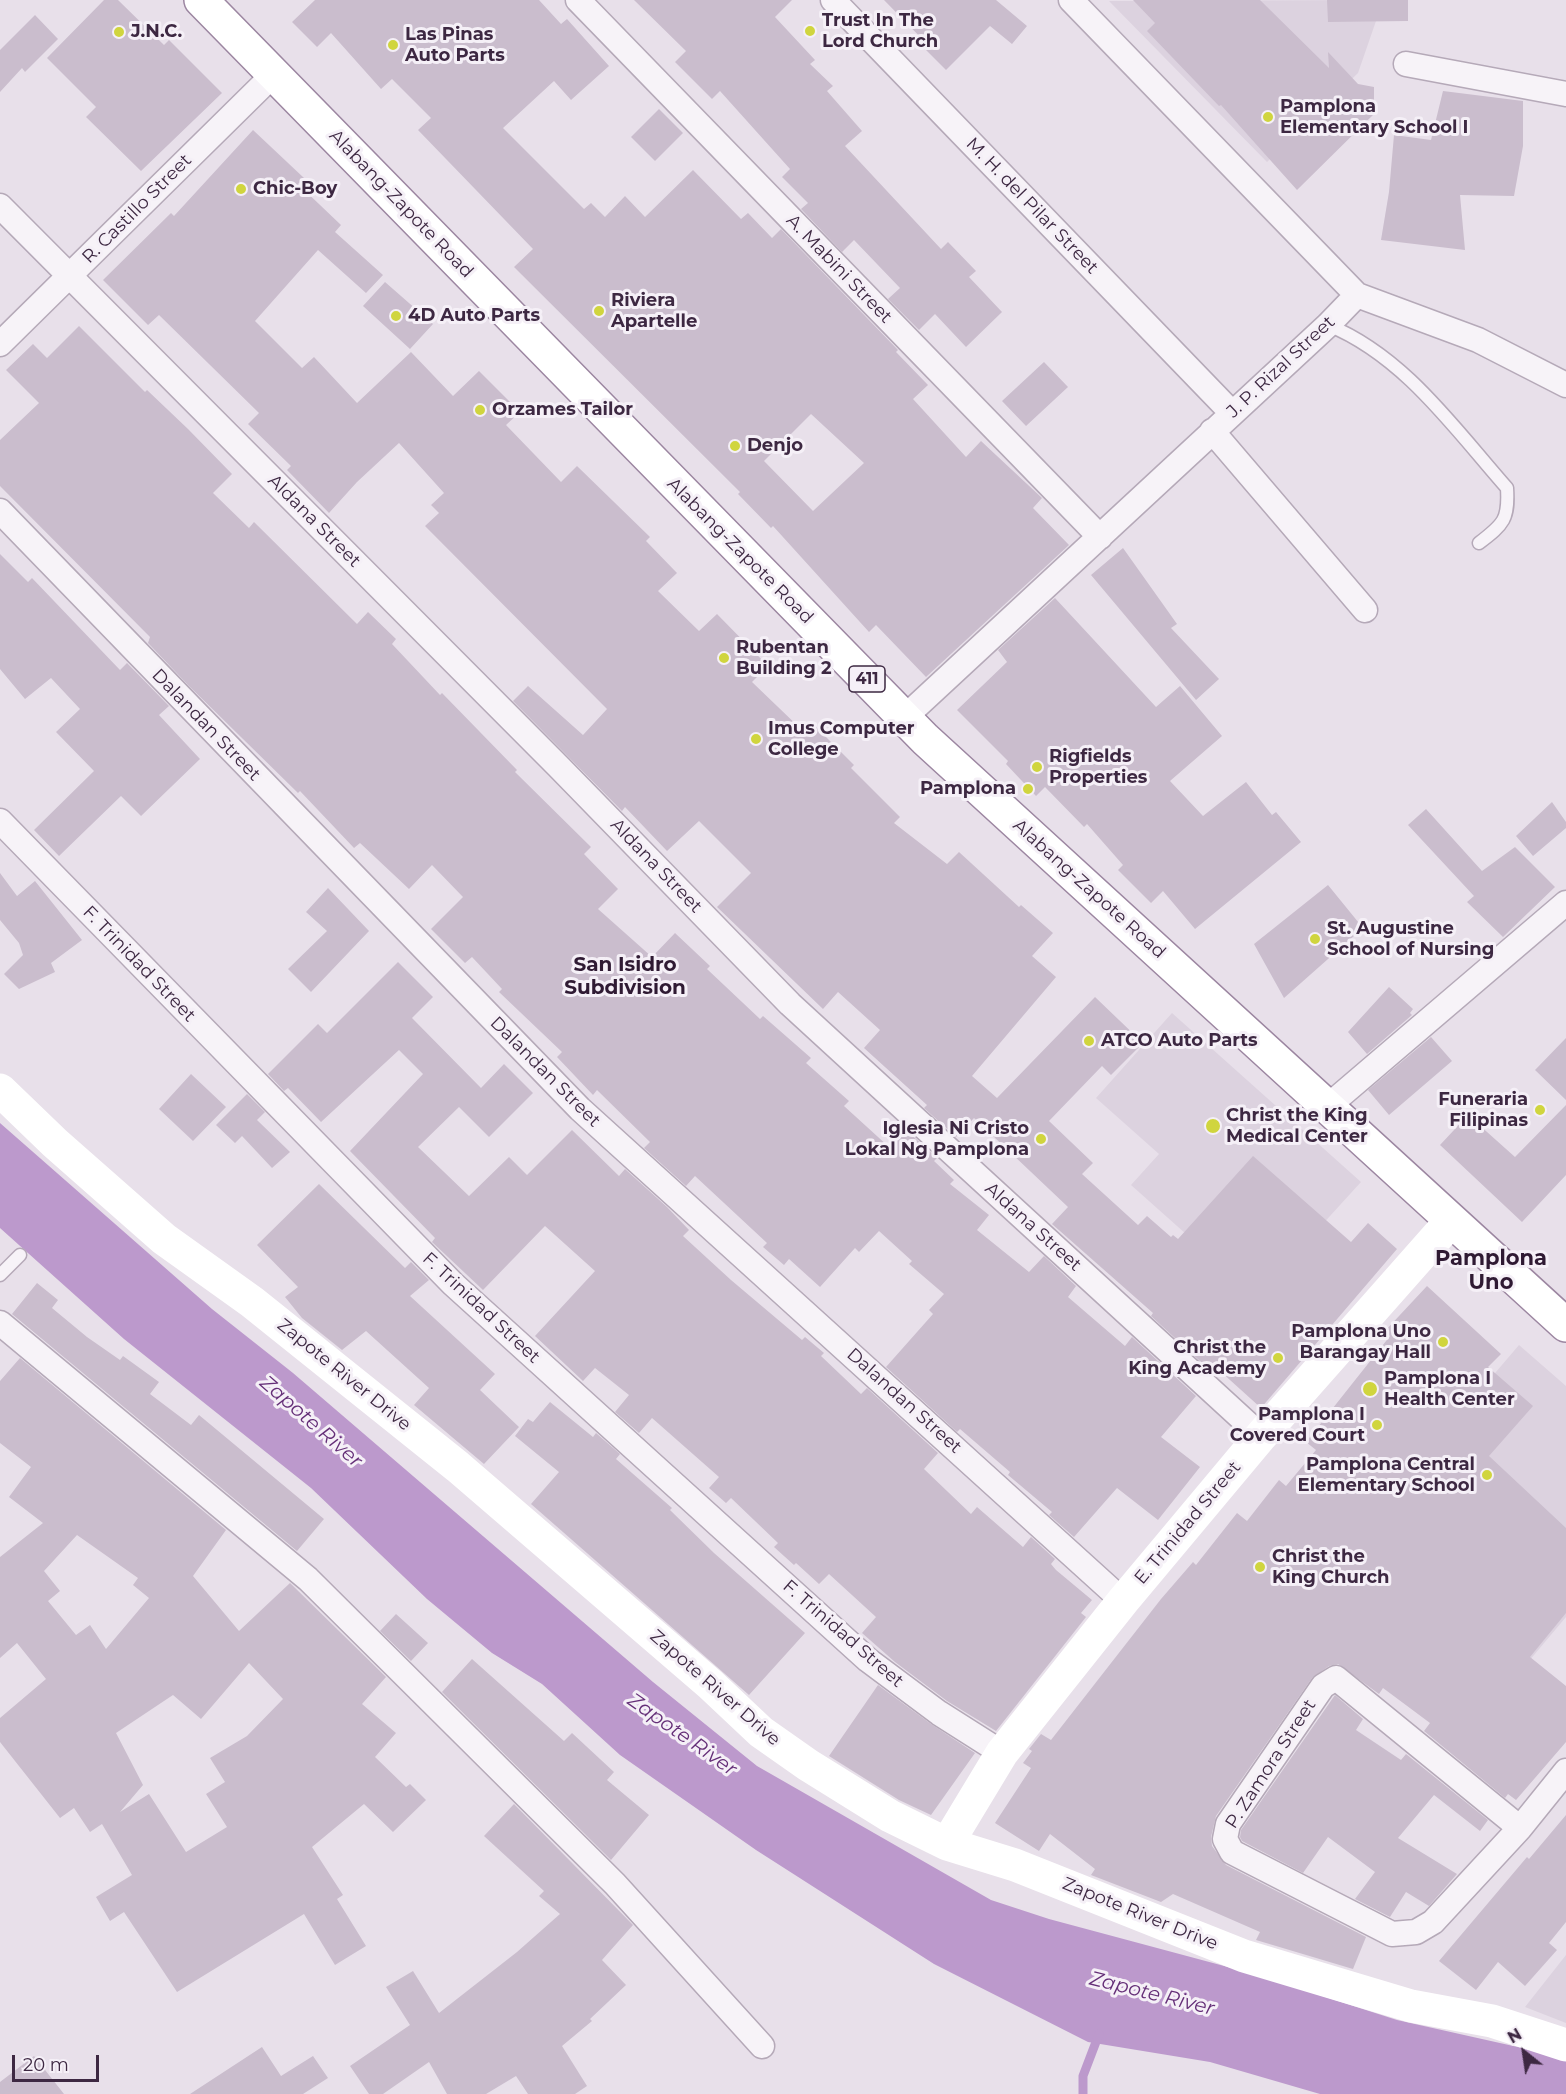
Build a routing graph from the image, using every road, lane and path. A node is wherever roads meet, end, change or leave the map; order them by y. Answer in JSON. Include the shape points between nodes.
{"nodes":[{"id":1,"x":201,"y":0,"type":"edge"},
{"id":2,"x":578,"y":0,"type":"edge"},
{"id":3,"x":833,"y":0,"type":"edge"},
{"id":4,"x":1071,"y":0,"type":"edge"},
{"id":5,"x":1406,"y":64,"type":"dead end"},
{"id":6,"x":274,"y":74,"type":"junction"},
{"id":7,"x":1566,"y":94,"type":"edge"},
{"id":8,"x":0,"y":206,"type":"edge"},
{"id":9,"x":70,"y":276,"type":"junction"},
{"id":10,"x":1357,"y":295,"type":"junction"},
{"id":11,"x":1328,"y":325,"type":"junction"},
{"id":12,"x":0,"y":344,"type":"edge"},
{"id":13,"x":1566,"y":385,"type":"edge"},
{"id":14,"x":1232,"y":413,"type":"junction"},
{"id":15,"x":1212,"y":431,"type":"junction"},
{"id":16,"x":0,"y":511,"type":"edge"},
{"id":17,"x":1100,"y":537,"type":"junction"},
{"id":18,"x":1479,"y":543,"type":"dead end"},
{"id":19,"x":1365,"y":610,"type":"dead end"},
{"id":20,"x":905,"y":717,"type":"junction"},
{"id":21,"x":0,"y":821,"type":"edge"},
{"id":22,"x":1566,"y":903,"type":"edge"},
{"id":23,"x":0,"y":1090,"type":"edge"},
{"id":24,"x":1327,"y":1107,"type":"junction"},
{"id":25,"x":1451,"y":1221,"type":"junction"},
{"id":26,"x":20,"y":1254,"type":"dead end"},
{"id":27,"x":0,"y":1275,"type":"edge"},
{"id":28,"x":1565,"y":1321,"type":"edge"},
{"id":29,"x":0,"y":1323,"type":"edge"},
{"id":30,"x":1261,"y":1436,"type":"junction"},
{"id":31,"x":1123,"y":1600,"type":"junction"},
{"id":32,"x":1002,"y":1753,"type":"junction"},
{"id":33,"x":1566,"y":1772,"type":"edge"},
{"id":34,"x":1520,"y":1828,"type":"junction"},
{"id":35,"x":947,"y":1844,"type":"junction"},
{"id":36,"x":1566,"y":2045,"type":"edge"},
{"id":37,"x":762,"y":2046,"type":"dead end"}],
"edges":[{"from":1,"to":6,"type":"main road","name":"Alabang-Zapote Road","number":"411"},
{"from":2,"to":17,"type":"street","name":"A. Mabini Street"},
{"from":3,"to":14,"type":"street","name":"M. H. del Pilar Street"},
{"from":4,"to":10,"type":"street"},
{"from":5,"to":7,"type":"street"},
{"from":6,"to":9,"type":"street","name":"R. Castillo Street"},
{"from":6,"to":20,"type":"main road","name":"Alabang-Zapote Road","number":"411"},
{"from":8,"to":9,"type":"street","name":"Aldana Street"},
{"from":9,"to":12,"type":"street","name":"R. Castillo Street"},
{"from":9,"to":30,"type":"street","name":"Aldana Street","via":[[790,1004]]},
{"from":10,"to":11,"type":"street","name":"J. P. Rizal Street"},
{"from":10,"to":13,"type":"street","via":[[1478,340]]},
{"from":11,"to":14,"type":"street","name":"J. P. Rizal Street"},
{"from":11,"to":18,"type":"lane","via":[[1351,334],[1402,370],[1507,488],[1509,511],[1496,530]]},
{"from":14,"to":15,"type":"street","name":"J. P. Rizal Street"},
{"from":15,"to":17,"type":"street","name":"J. P. Rizal Street"},
{"from":15,"to":19,"type":"street"},
{"from":16,"to":31,"type":"street","name":"Dalandan Street","via":[[580,1109]]},
{"from":17,"to":20,"type":"street","name":"J. P. Rizal Street"},
{"from":20,"to":24,"type":"main road","name":"Alabang-Zapote Road","number":"411"},
{"from":21,"to":32,"type":"street","name":"F. Trinidad Street","via":[[453,1284],[868,1660],[939,1713]]},
{"from":22,"to":24,"type":"street"},
{"from":23,"to":35,"type":"main road","name":"Zapote River Drive","via":[[164,1239],[252,1302],[458,1467],[761,1732],[890,1816]]},
{"from":24,"to":25,"type":"main road","name":"Alabang-Zapote Road","number":"411"},
{"from":25,"to":28,"type":"main road","name":"Alabang-Zapote Road","number":"411"},
{"from":25,"to":30,"type":"main road","name":"E. Trinidad Street"},
{"from":26,"to":27,"type":"lane"},
{"from":29,"to":37,"type":"street","via":[[308,1579],[615,1884]]},
{"from":30,"to":31,"type":"main road","name":"E. Trinidad Street"},
{"from":31,"to":32,"type":"main road","name":"E. Trinidad Street"},
{"from":32,"to":35,"type":"main road","name":"E. Trinidad Street"},
{"from":33,"to":34,"type":"street","name":"P. Zamora Street"},
{"from":34,"to":34,"type":"street","name":"P. Zamora Street","via":[[1433,1922],[1416,1932],[1400,1935],[1232,1852],[1226,1839],[1228,1824],[1323,1686],[1336,1678]]},
{"from":35,"to":36,"type":"main road","name":"Zapote River Drive","via":[[1015,1865],[1244,1956],[1411,2006],[1492,2021]]}]}
